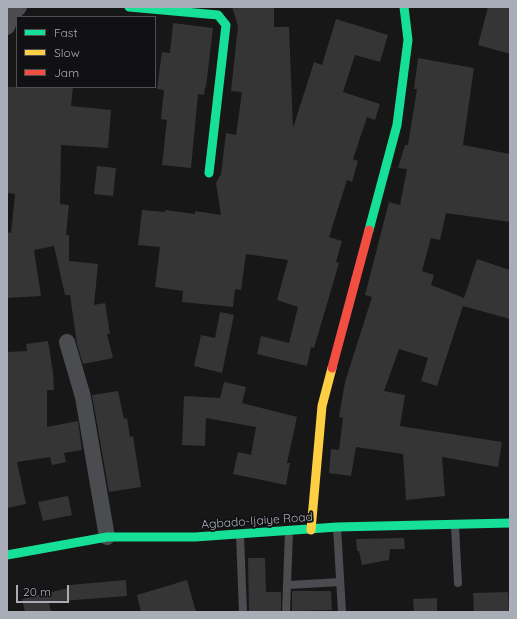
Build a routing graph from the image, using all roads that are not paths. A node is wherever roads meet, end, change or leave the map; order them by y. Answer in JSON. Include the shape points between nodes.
{"nodes":[{"id":1,"x":19,"y":7,"type":"edge"},
{"id":2,"x":129,"y":7,"type":"edge"},
{"id":3,"x":404,"y":7,"type":"edge"},
{"id":4,"x":7,"y":27,"type":"edge"},
{"id":5,"x":209,"y":173,"type":"dead end"},
{"id":6,"x":67,"y":342,"type":"dead end"},
{"id":7,"x":510,"y":523,"type":"edge"},
{"id":8,"x":455,"y":526,"type":"junction"},
{"id":9,"x":337,"y":527,"type":"junction"},
{"id":10,"x":289,"y":530,"type":"junction"},
{"id":11,"x":311,"y":530,"type":"junction"},
{"id":12,"x":240,"y":534,"type":"junction"},
{"id":13,"x":106,"y":537,"type":"junction"},
{"id":14,"x":7,"y":555,"type":"edge"},
{"id":15,"x":340,"y":582,"type":"junction"},
{"id":16,"x":458,"y":583,"type":"dead end"},
{"id":17,"x":288,"y":585,"type":"junction"},
{"id":18,"x":243,"y":612,"type":"edge"},
{"id":19,"x":286,"y":612,"type":"edge"},
{"id":20,"x":342,"y":612,"type":"edge"}],
"edges":[{"from":1,"to":4,"type":"street","via":[[12,14]]},
{"from":2,"to":5,"type":"street","via":[[218,15],[226,26]]},
{"from":3,"to":11,"type":"street","via":[[408,40],[397,125],[322,406]]},
{"from":6,"to":13,"type":"street","via":[[83,397]]},
{"from":7,"to":8,"type":"street","name":"Agbado-Ijaiye Road"},
{"from":8,"to":9,"type":"street","name":"Agbado-Ijaiye Road"},
{"from":8,"to":16,"type":"lane"},
{"from":9,"to":11,"type":"street","name":"Agbado-Ijaiye Road"},
{"from":9,"to":15,"type":"lane"},
{"from":10,"to":11,"type":"street","name":"Agbado-Ijaiye Road"},
{"from":10,"to":12,"type":"street","name":"Agbado-Ijaiye Road"},
{"from":10,"to":17,"type":"lane"},
{"from":12,"to":13,"type":"street","name":"Agbado-Ijaiye Road"},
{"from":12,"to":18,"type":"lane"},
{"from":13,"to":14,"type":"street","name":"Agbado-Ijaiye Road"},
{"from":15,"to":17,"type":"lane"},
{"from":15,"to":20,"type":"lane"},
{"from":17,"to":19,"type":"lane"}]}
